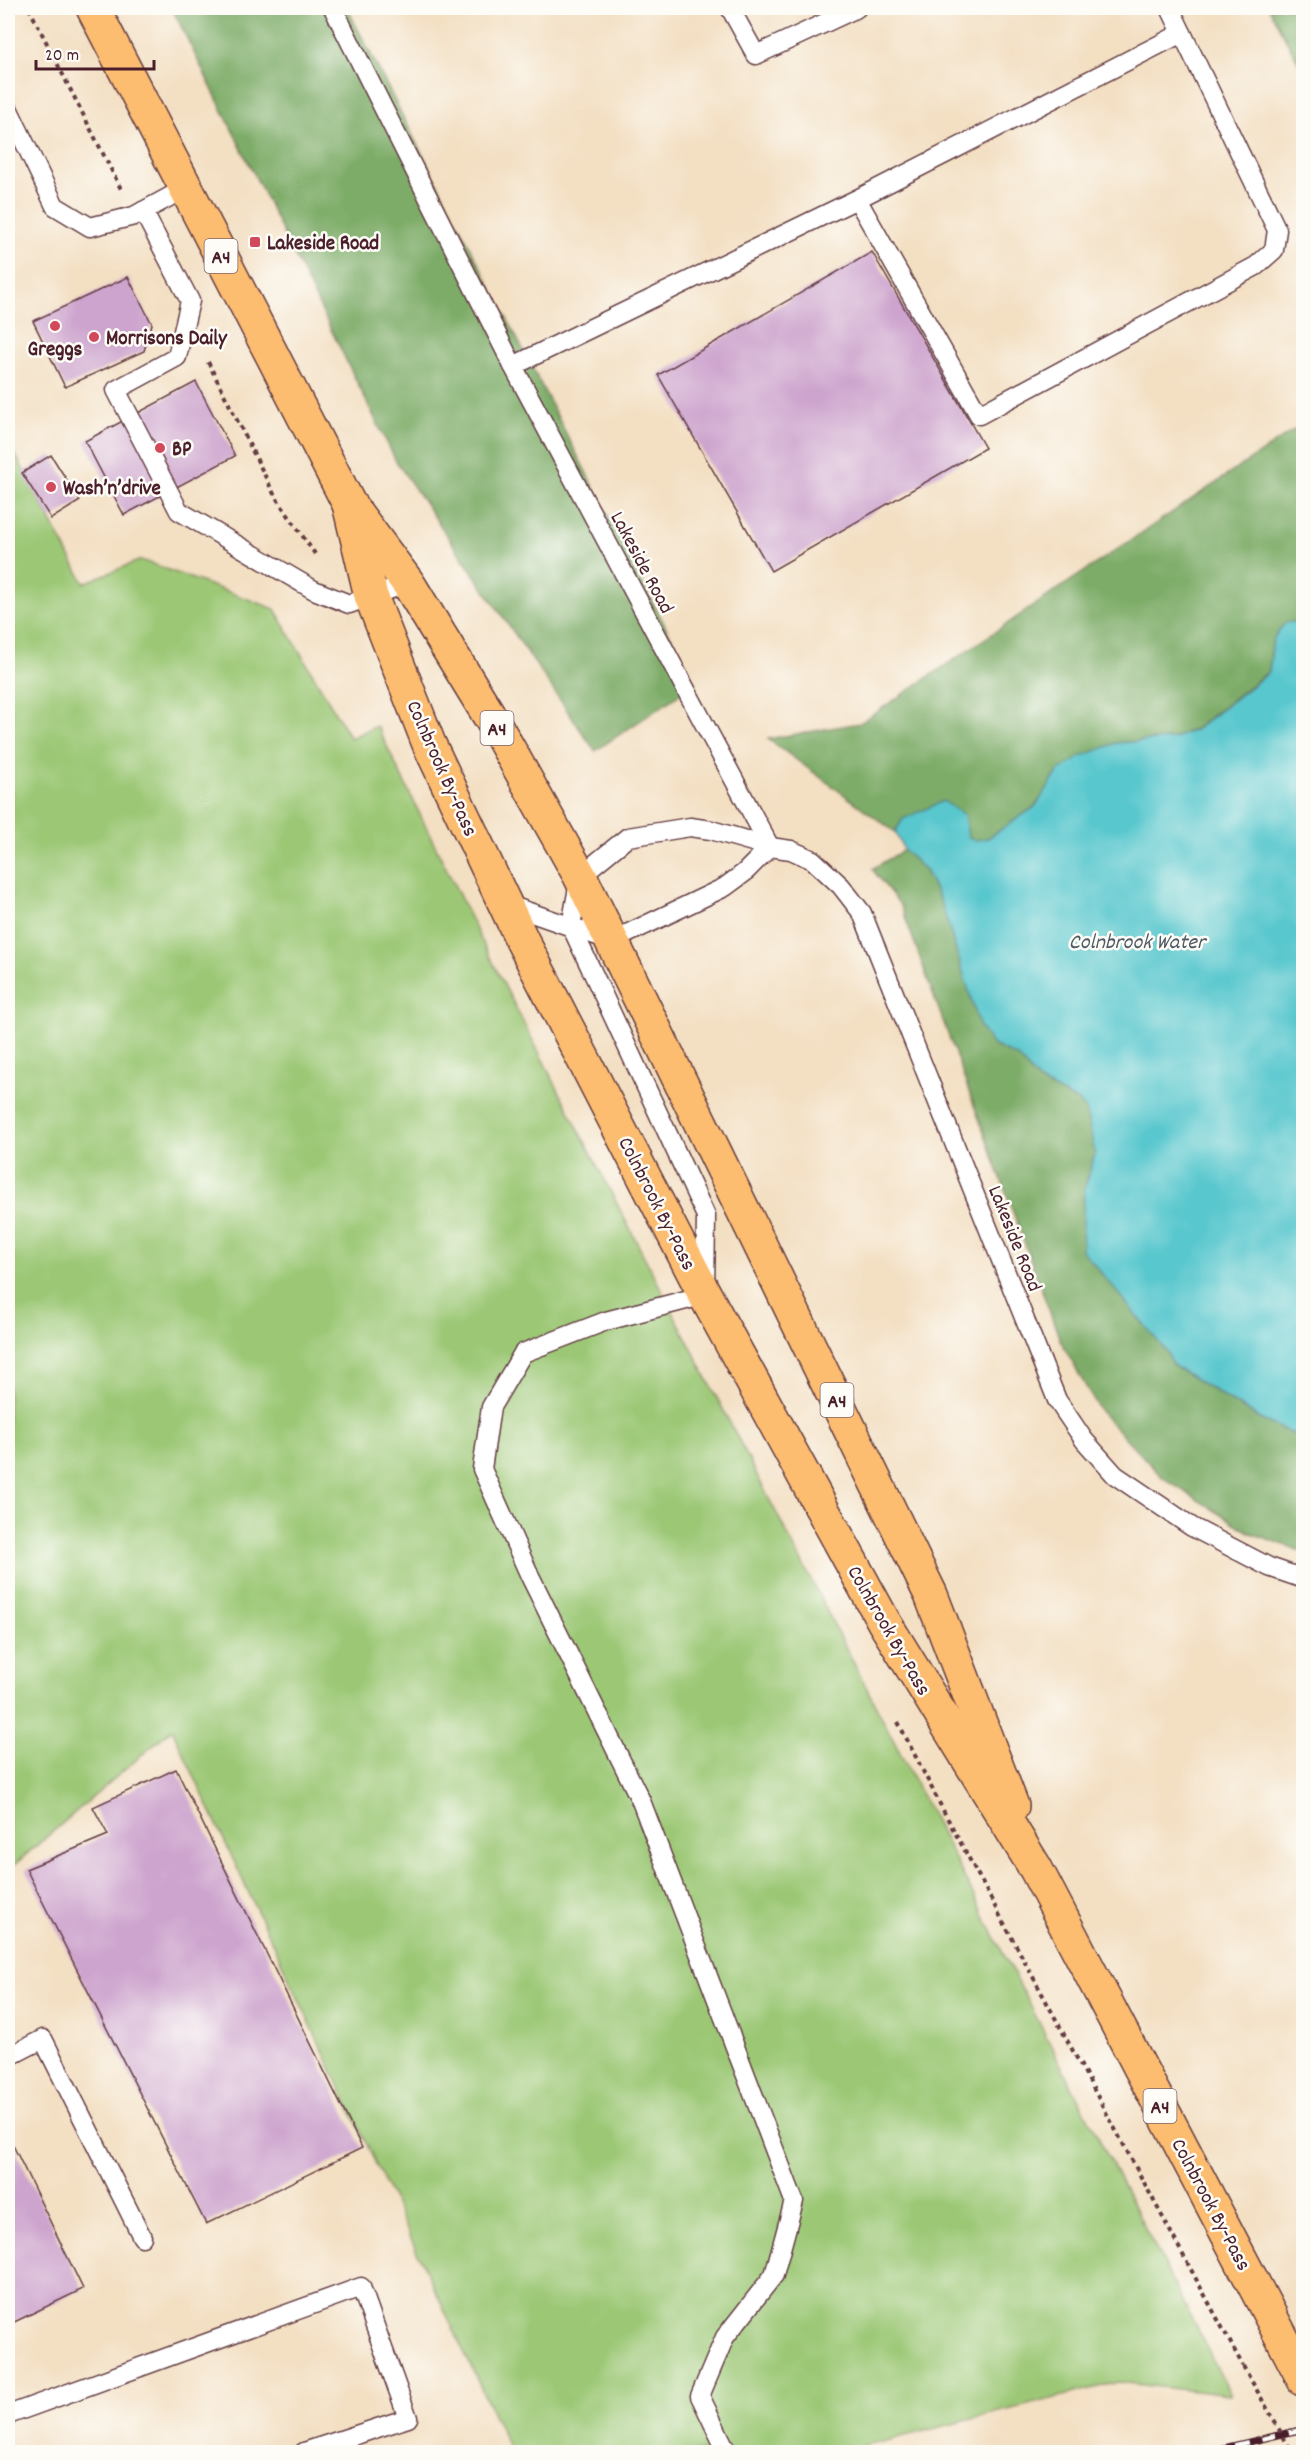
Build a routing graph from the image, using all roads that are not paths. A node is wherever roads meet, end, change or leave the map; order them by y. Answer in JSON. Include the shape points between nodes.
{"nodes":[{"id":1,"x":93,"y":8,"type":"edge"},
{"id":2,"x":333,"y":8,"type":"edge"},
{"id":3,"x":730,"y":8,"type":"edge"},
{"id":4,"x":857,"y":8,"type":"edge"},
{"id":5,"x":1170,"y":8,"type":"edge"},
{"id":6,"x":1182,"y":33,"type":"junction"},
{"id":7,"x":8,"y":108,"type":"edge"},
{"id":8,"x":186,"y":188,"type":"junction"},
{"id":9,"x":857,"y":199,"type":"junction"},
{"id":10,"x":143,"y":211,"type":"junction"},
{"id":11,"x":513,"y":366,"type":"junction"},
{"id":12,"x":349,"y":504,"type":"junction"},
{"id":13,"x":408,"y":583,"type":"junction"},
{"id":14,"x":371,"y":596,"type":"junction"},
{"id":15,"x":770,"y":847,"type":"junction"},
{"id":16,"x":580,"y":876,"type":"junction"},
{"id":17,"x":505,"y":904,"type":"junction"},
{"id":18,"x":571,"y":926,"type":"junction"},
{"id":19,"x":612,"y":941,"type":"junction"},
{"id":20,"x":705,"y":1295,"type":"junction"},
{"id":21,"x":1304,"y":1579,"type":"edge"},
{"id":22,"x":1036,"y":1869,"type":"junction"},
{"id":23,"x":8,"y":2057,"type":"edge"},
{"id":24,"x":142,"y":2237,"type":"dead end"},
{"id":25,"x":1304,"y":2380,"type":"edge"},
{"id":26,"x":8,"y":2415,"type":"edge"},
{"id":27,"x":304,"y":2452,"type":"edge"},
{"id":28,"x":728,"y":2452,"type":"edge"}],
"edges":[{"from":1,"to":8,"type":"highway","name":"Colnbrook By-Pass","number":"A4"},
{"from":2,"to":11,"type":"lane","name":"Lakeside Road"},
{"from":3,"to":4,"type":"lane","via":[[756,56]]},
{"from":5,"to":6,"type":"lane"},
{"from":6,"to":9,"type":"lane"},
{"from":6,"to":9,"type":"lane","via":[[1277,230],[1274,250],[1256,266],[979,415]]},
{"from":7,"to":10,"type":"lane","via":[[55,206],[90,227]]},
{"from":8,"to":10,"type":"lane"},
{"from":8,"to":12,"type":"highway","name":"Colnbrook By-Pass","number":"A4"},
{"from":9,"to":11,"type":"lane"},
{"from":10,"to":14,"type":"lane","via":[[190,301],[177,357],[116,390],[179,511],[314,590],[349,604]]},
{"from":11,"to":15,"type":"lane","name":"Lakeside Road"},
{"from":12,"to":13,"type":"highway","name":"Colnbrook By-Pass","number":"A4"},
{"from":12,"to":14,"type":"highway","name":"Colnbrook By-Pass","number":"A4"},
{"from":13,"to":14,"type":"lane"},
{"from":13,"to":16,"type":"highway","name":"Colnbrook By-Pass","number":"A4","via":[[498,730]]},
{"from":14,"to":17,"type":"highway","name":"Colnbrook By-Pass","number":"A4","via":[[429,744]]},
{"from":15,"to":16,"type":"lane","name":"Lakeside Road","via":[[690,827],[658,831],[628,837]]},
{"from":15,"to":19,"type":"lane","via":[[725,887]]},
{"from":15,"to":21,"type":"lane","name":"Lakeside Road","via":[[791,850],[813,860],[862,913],[1057,1400],[1083,1440],[1115,1475],[1192,1527],[1269,1567]]},
{"from":16,"to":18,"type":"lane"},
{"from":16,"to":19,"type":"highway","name":"Colnbrook By-Pass","number":"A4"},
{"from":17,"to":18,"type":"lane"},
{"from":17,"to":20,"type":"highway","name":"Colnbrook By-Pass","number":"A4"},
{"from":18,"to":19,"type":"lane"},
{"from":18,"to":20,"type":"lane","via":[[706,1216]]},
{"from":19,"to":22,"type":"highway","name":"Colnbrook By-Pass","number":"A4","via":[[931,1595]]},
{"from":20,"to":22,"type":"highway","name":"Colnbrook By-Pass","number":"A4","via":[[884,1622]]},
{"from":20,"to":28,"type":"lane","via":[[606,1322],[523,1353],[491,1407],[482,1469],[530,1576],[642,1801],[794,2201],[774,2275],[724,2337],[700,2396]]},
{"from":22,"to":25,"type":"highway","name":"Colnbrook By-Pass","number":"A4"},
{"from":23,"to":24,"type":"lane","via":[[43,2039]]},
{"from":26,"to":27,"type":"lane","via":[[361,2287],[408,2418]]}]}
